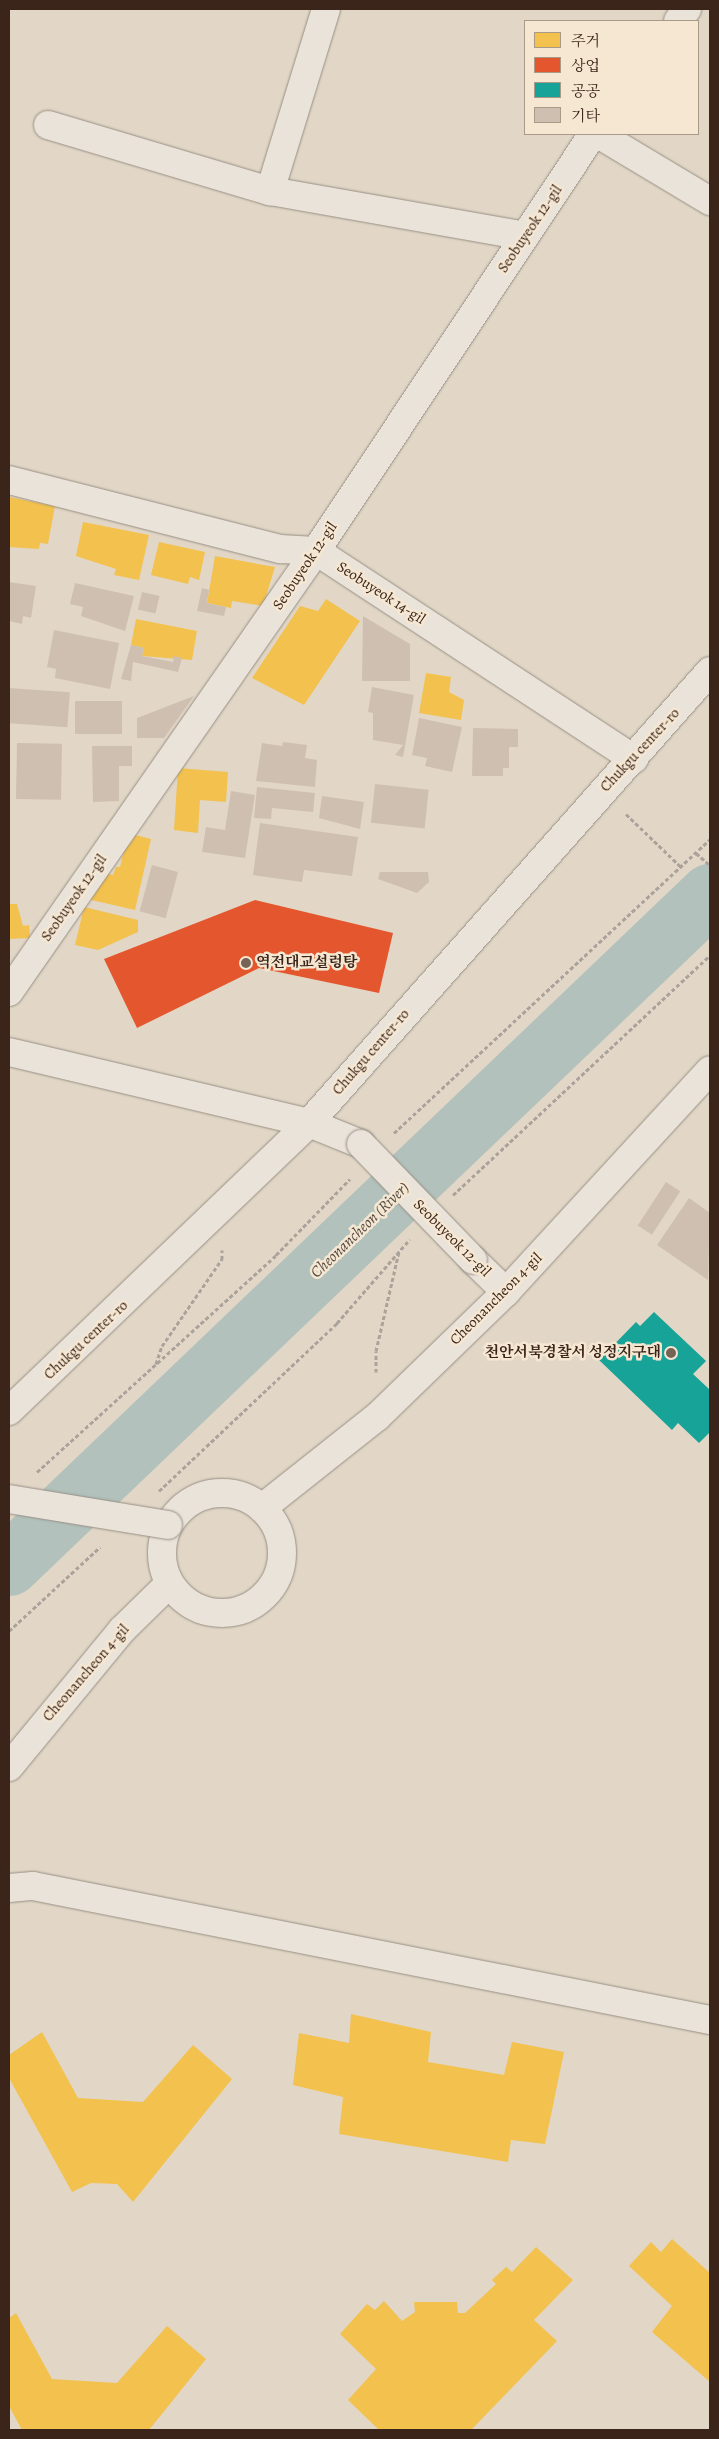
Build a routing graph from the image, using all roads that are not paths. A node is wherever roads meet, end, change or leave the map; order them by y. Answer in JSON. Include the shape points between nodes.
{"nodes":[{"id":1,"x":326,"y":9,"type":"edge"},
{"id":2,"x":687,"y":9,"type":"edge"},
{"id":3,"x":679,"y":20,"type":"edge"},
{"id":4,"x":48,"y":125,"type":"dead end"},
{"id":5,"x":592,"y":135,"type":"edge"},
{"id":6,"x":600,"y":135,"type":"edge"},
{"id":7,"x":270,"y":190,"type":"junction"},
{"id":8,"x":710,"y":201,"type":"edge"},
{"id":9,"x":525,"y":236,"type":"junction"},
{"id":10,"x":9,"y":480,"type":"edge"},
{"id":11,"x":316,"y":551,"type":"junction"},
{"id":12,"x":710,"y":671,"type":"edge"},
{"id":13,"x":634,"y":760,"type":"junction"},
{"id":14,"x":9,"y":992,"type":"edge"},
{"id":15,"x":9,"y":1052,"type":"edge"},
{"id":16,"x":710,"y":1070,"type":"edge"},
{"id":17,"x":309,"y":1123,"type":"junction"},
{"id":18,"x":506,"y":1292,"type":"junction"},
{"id":19,"x":9,"y":1411,"type":"edge"},
{"id":20,"x":9,"y":1499,"type":"edge"},
{"id":21,"x":262,"y":1508,"type":"junction"},
{"id":22,"x":168,"y":1525,"type":"junction"},
{"id":23,"x":169,"y":1584,"type":"junction"},
{"id":24,"x":9,"y":1767,"type":"edge"},
{"id":25,"x":9,"y":1888,"type":"edge"},
{"id":26,"x":710,"y":2020,"type":"edge"}],
"edges":[{"from":1,"to":7,"type":"street"},
{"from":2,"to":3,"type":"street"},
{"from":4,"to":7,"type":"street"},
{"from":5,"to":9,"type":"street","name":"Seobuyeok 12-gil"},
{"from":6,"to":8,"type":"street"},
{"from":7,"to":9,"type":"street"},
{"from":9,"to":11,"type":"street","name":"Seobuyeok 12-gil"},
{"from":10,"to":11,"type":"street","via":[[280,549]]},
{"from":11,"to":13,"type":"street","name":"Seobuyeok 14-gil"},
{"from":11,"to":14,"type":"street","name":"Seobuyeok 12-gil"},
{"from":12,"to":13,"type":"street","name":"Chukgu center-ro"},
{"from":13,"to":17,"type":"street","name":"Chukgu center-ro","via":[[602,791]]},
{"from":15,"to":17,"type":"street","name":"Seobuyeok 12-gil"},
{"from":16,"to":18,"type":"street","name":"Cheonancheon 4-gil"},
{"from":17,"to":18,"type":"street","name":"Seobuyeok 12-gil","bridge":true,"via":[[361,1144]]},
{"from":17,"to":19,"type":"street","name":"Chukgu center-ro"},
{"from":18,"to":21,"type":"street","name":"Cheonancheon 4-gil","via":[[377,1416]]},
{"from":20,"to":22,"type":"street","bridge":true},
{"from":21,"to":22,"type":"street","via":[[229,1493],[210,1494],[186,1506]]},
{"from":21,"to":23,"type":"street","via":[[279,1537],[281,1564],[274,1584],[260,1600],[242,1610],[221,1614],[200,1610]]},
{"from":22,"to":23,"type":"street","via":[[162,1545]]},
{"from":23,"to":24,"type":"street","name":"Cheonancheon 4-gil","via":[[122,1630]]},
{"from":25,"to":26,"type":"street","via":[[33,1886]]}]}
